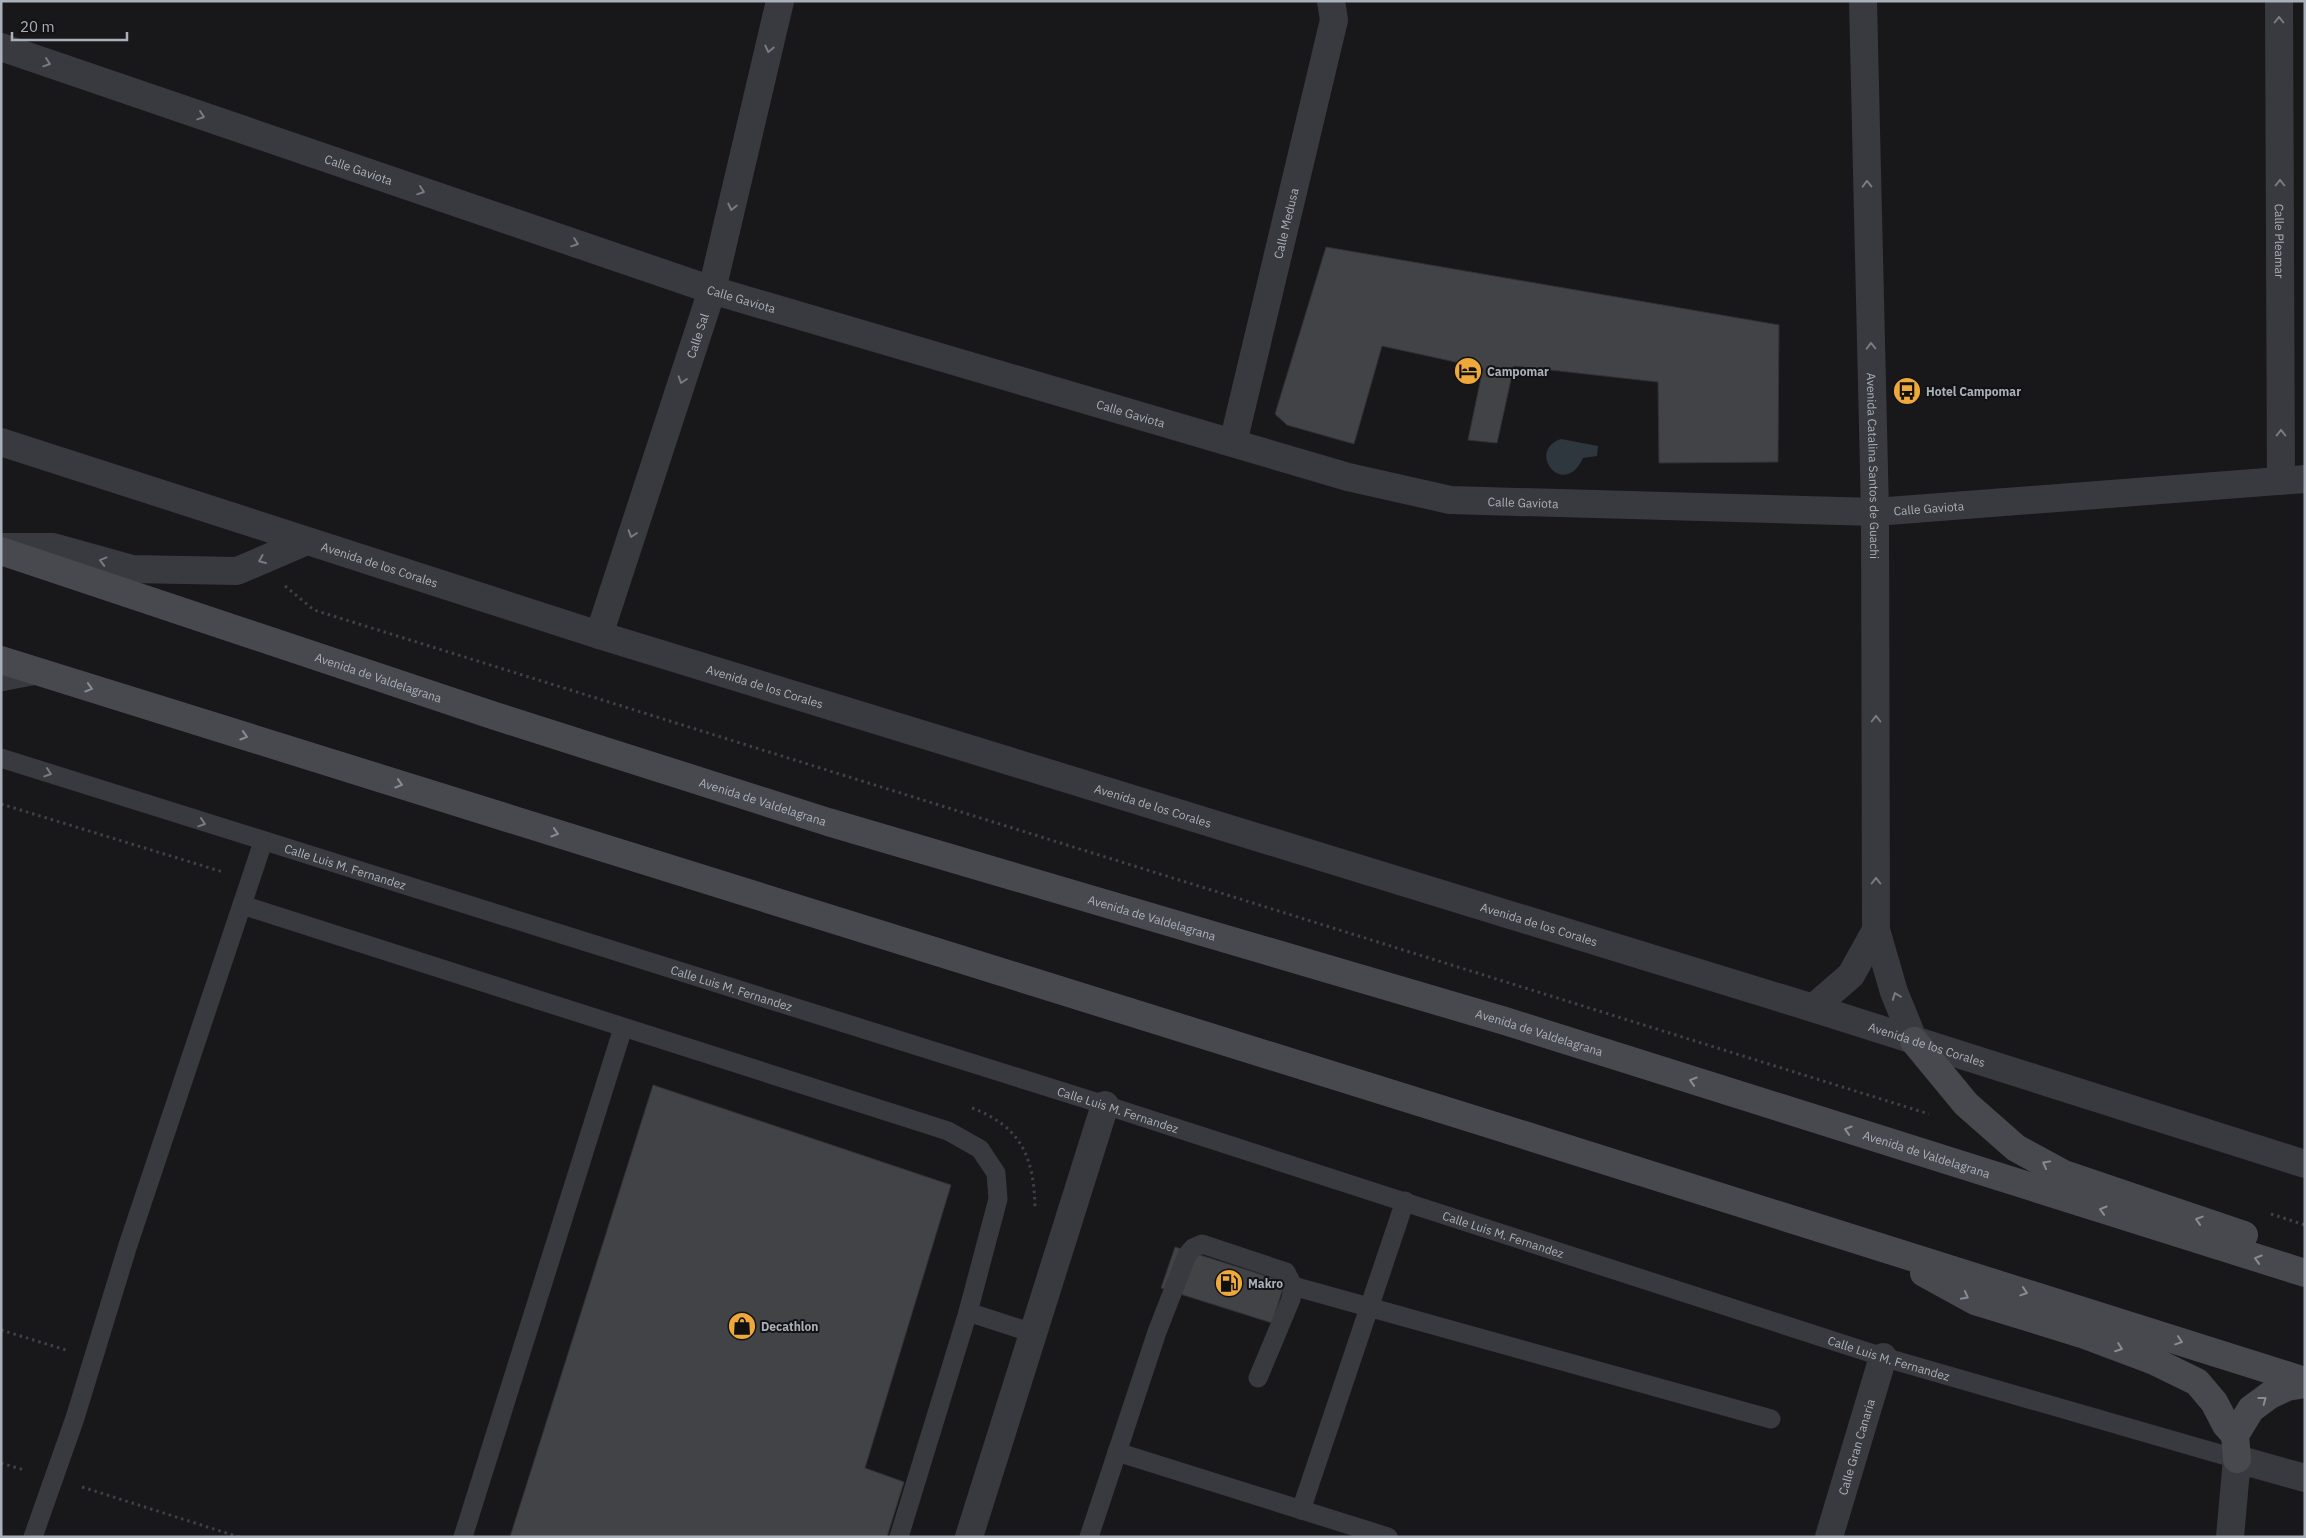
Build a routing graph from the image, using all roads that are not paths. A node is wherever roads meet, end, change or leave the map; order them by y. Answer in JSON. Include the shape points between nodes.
{"nodes":[{"id":1,"x":780,"y":1,"type":"edge"},
{"id":2,"x":1331,"y":1,"type":"edge"},
{"id":3,"x":1863,"y":1,"type":"edge"},
{"id":4,"x":2278,"y":1,"type":"edge"},
{"id":5,"x":1,"y":47,"type":"edge"},
{"id":6,"x":712,"y":290,"type":"junction"},
{"id":7,"x":1,"y":442,"type":"edge"},
{"id":8,"x":1233,"y":444,"type":"junction"},
{"id":9,"x":2293,"y":480,"type":"edge"},
{"id":10,"x":1875,"y":512,"type":"junction"},
{"id":11,"x":307,"y":541,"type":"junction"},
{"id":12,"x":1,"y":547,"type":"edge"},
{"id":13,"x":1,"y":551,"type":"edge"},
{"id":14,"x":599,"y":635,"type":"junction"},
{"id":15,"x":1,"y":660,"type":"edge"},
{"id":16,"x":43,"y":673,"type":"junction"},
{"id":17,"x":1,"y":682,"type":"edge"},
{"id":18,"x":1,"y":758,"type":"edge"},
{"id":19,"x":263,"y":842,"type":"junction"},
{"id":20,"x":242,"y":905,"type":"junction"},
{"id":21,"x":1876,"y":930,"type":"junction"},
{"id":22,"x":1813,"y":1008,"type":"junction"},
{"id":23,"x":623,"y":1028,"type":"junction"},
{"id":24,"x":1914,"y":1041,"type":"junction"},
{"id":25,"x":1105,"y":1105,"type":"junction"},
{"id":26,"x":2305,"y":1164,"type":"edge"},
{"id":27,"x":1405,"y":1201,"type":"junction"},
{"id":28,"x":1894,"y":1251,"type":"junction"},
{"id":29,"x":2305,"y":1268,"type":"edge"},
{"id":30,"x":2305,"y":1274,"type":"edge"},
{"id":31,"x":1293,"y":1286,"type":"junction"},
{"id":32,"x":1369,"y":1308,"type":"junction"},
{"id":33,"x":968,"y":1312,"type":"junction"},
{"id":34,"x":1033,"y":1333,"type":"junction"},
{"id":35,"x":1883,"y":1357,"type":"junction"},
{"id":36,"x":1258,"y":1378,"type":"dead end"},
{"id":37,"x":2305,"y":1382,"type":"edge"},
{"id":38,"x":1771,"y":1419,"type":"dead end"},
{"id":39,"x":2236,"y":1447,"type":"junction"},
{"id":40,"x":1117,"y":1452,"type":"junction"},
{"id":41,"x":2305,"y":1478,"type":"edge"},
{"id":42,"x":1301,"y":1510,"type":"junction"},
{"id":43,"x":33,"y":1537,"type":"edge"},
{"id":44,"x":462,"y":1537,"type":"edge"},
{"id":45,"x":898,"y":1537,"type":"edge"},
{"id":46,"x":969,"y":1537,"type":"edge"},
{"id":47,"x":1089,"y":1537,"type":"edge"},
{"id":48,"x":1388,"y":1537,"type":"edge"},
{"id":49,"x":1829,"y":1537,"type":"edge"},
{"id":50,"x":2230,"y":1537,"type":"edge"}],
"edges":[{"from":1,"to":6,"type":"street","name":"Calle Sal","one_way":true},
{"from":2,"to":8,"type":"street","name":"Calle Medusa","via":[[1334,20]]},
{"from":10,"to":3,"type":"street","name":"Avenida Catalina Santos de Guachi","one_way":true},
{"from":9,"to":4,"type":"street","name":"Calle Pleamar","one_way":true},
{"from":5,"to":6,"type":"street","name":"Calle Gaviota","one_way":true},
{"from":6,"to":8,"type":"street","name":"Calle Gaviota"},
{"from":6,"to":14,"type":"street","name":"Calle Sal","one_way":true},
{"from":7,"to":11,"type":"street","name":"Avenida de los Corales"},
{"from":8,"to":10,"type":"street","name":"Calle Gaviota","via":[[1348,477],[1450,500]]},
{"from":9,"to":10,"type":"street","name":"Calle Gaviota"},
{"from":21,"to":10,"type":"street","name":"Avenida Catalina Santos de Guachi","one_way":true},
{"from":11,"to":12,"type":"street","one_way":true,"via":[[237,571],[132,569],[53,548]]},
{"from":11,"to":14,"type":"street","name":"Avenida de los Corales"},
{"from":30,"to":13,"type":"main road","name":"Avenida de Valdelagrana","one_way":true,"via":[[1504,1021],[819,819],[495,716]]},
{"from":14,"to":22,"type":"street","name":"Avenida de los Corales"},
{"from":15,"to":16,"type":"main road"},
{"from":16,"to":17,"type":"lane"},
{"from":16,"to":28,"type":"main road","one_way":true},
{"from":18,"to":19,"type":"lane","name":"Calle Luis M. Fernandez","one_way":true},
{"from":19,"to":20,"type":"lane"},
{"from":19,"to":25,"type":"lane","name":"Calle Luis M. Fernandez"},
{"from":20,"to":23,"type":"lane"},
{"from":20,"to":43,"type":"lane","via":[[128,1245],[75,1418]]},
{"from":21,"to":22,"type":"street","name":"Avenida Catalina Santos de Guachi","via":[[1851,975]]},
{"from":24,"to":21,"type":"street","name":"Avenida Catalina Santos de Guachi","one_way":true,"via":[[1894,992]]},
{"from":22,"to":24,"type":"street","name":"Avenida de los Corales"},
{"from":23,"to":33,"type":"lane","via":[[948,1131],[980,1149],[996,1173],[998,1199]]},
{"from":23,"to":44,"type":"lane"},
{"from":24,"to":26,"type":"street","name":"Avenida de los Corales"},
{"from":29,"to":24,"type":"main road","one_way":true,"via":[[2286,1249],[2064,1174],[2016,1148],[1966,1104]]},
{"from":25,"to":27,"type":"lane","name":"Calle Luis M. Fernandez"},
{"from":25,"to":34,"type":"street"},
{"from":27,"to":32,"type":"lane"},
{"from":27,"to":35,"type":"lane","name":"Calle Luis M. Fernandez"},
{"from":28,"to":37,"type":"main road","one_way":true},
{"from":28,"to":39,"type":"main road","one_way":true,"via":[[1931,1278],[1975,1301],[2082,1334],[2145,1357],[2197,1382],[2214,1402]]},
{"from":31,"to":32,"type":"lane"},
{"from":31,"to":36,"type":"lane","via":[[1291,1299]]},
{"from":31,"to":40,"type":"lane","via":[[1286,1272],[1202,1244],[1193,1248],[1186,1255],[1157,1332]]},
{"from":32,"to":38,"type":"lane"},
{"from":32,"to":42,"type":"lane"},
{"from":33,"to":34,"type":"lane"},
{"from":33,"to":45,"type":"lane"},
{"from":34,"to":46,"type":"street"},
{"from":35,"to":39,"type":"lane","name":"Calle Luis M. Fernandez"},
{"from":35,"to":49,"type":"street","name":"Calle Gran Canaria"},
{"from":39,"to":37,"type":"main road","one_way":true,"via":[[2251,1410],[2270,1395]]},
{"from":39,"to":41,"type":"street"},
{"from":39,"to":50,"type":"street"},
{"from":40,"to":42,"type":"lane"},
{"from":40,"to":47,"type":"lane"},
{"from":42,"to":48,"type":"lane"}]}
